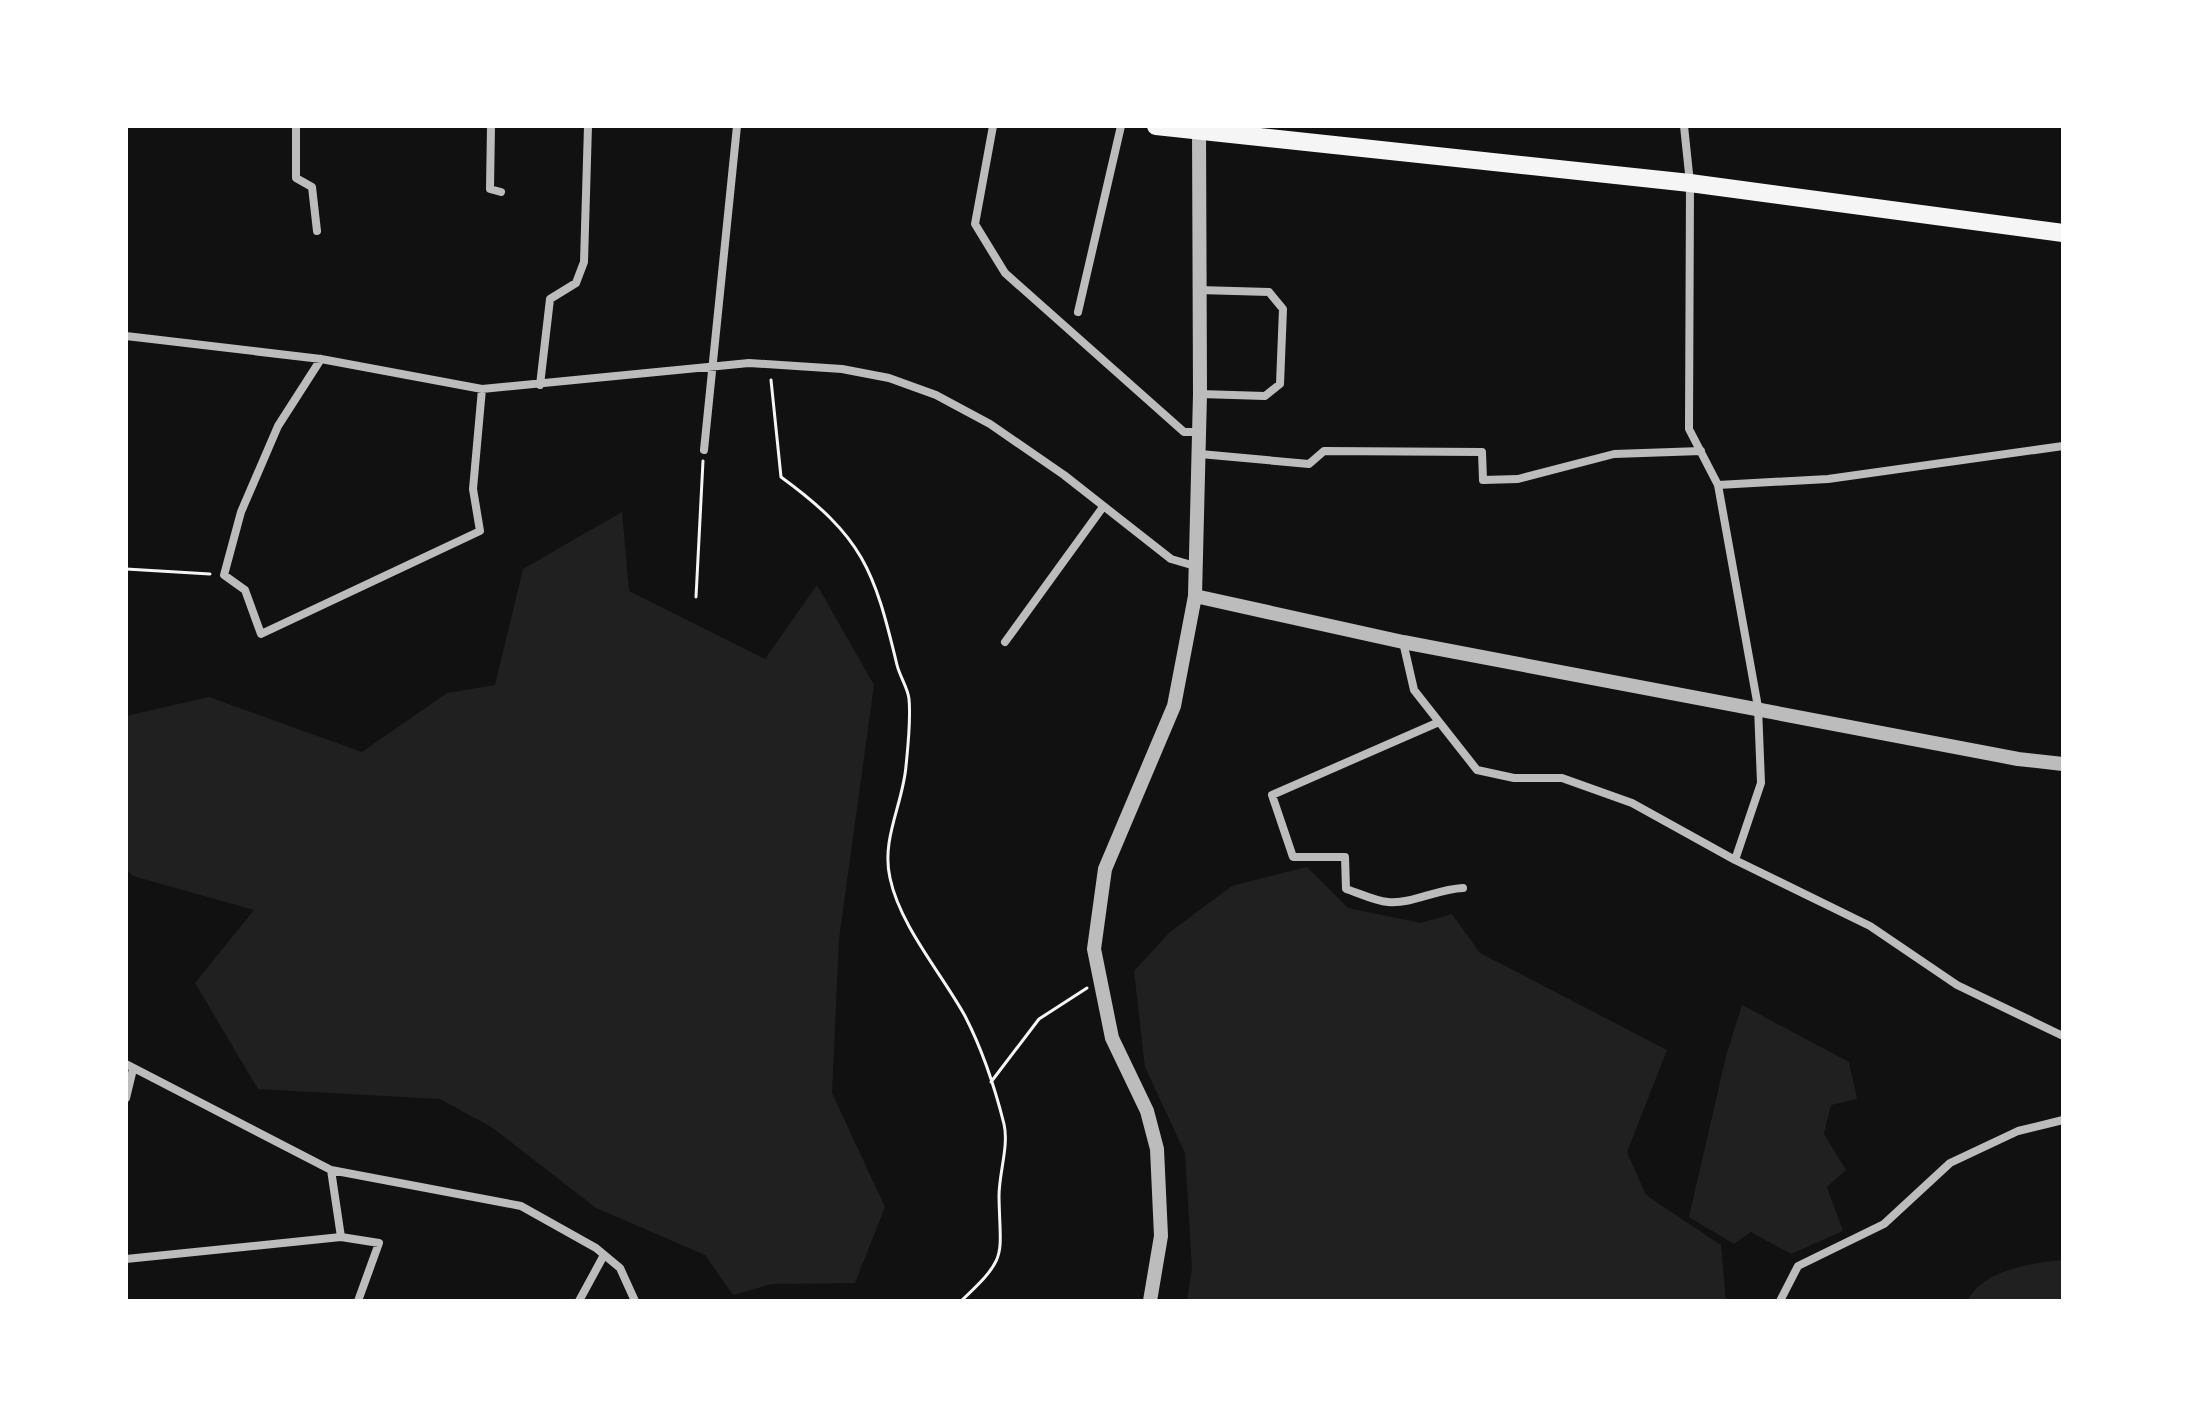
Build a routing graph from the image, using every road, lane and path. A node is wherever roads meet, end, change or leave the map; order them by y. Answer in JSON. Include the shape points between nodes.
{"nodes":[{"id":1,"x":296,"y":126,"type":"edge"},
{"id":2,"x":491,"y":126,"type":"edge"},
{"id":3,"x":588,"y":126,"type":"edge"},
{"id":4,"x":737,"y":126,"type":"edge"},
{"id":5,"x":993,"y":126,"type":"edge"},
{"id":6,"x":1121,"y":126,"type":"edge"},
{"id":7,"x":1156,"y":126,"type":"edge"},
{"id":8,"x":1684,"y":126,"type":"edge"},
{"id":9,"x":1199,"y":128,"type":"edge"},
{"id":10,"x":1690,"y":183,"type":"junction"},
{"id":11,"x":501,"y":192,"type":"dead end"},
{"id":12,"x":317,"y":231,"type":"dead end"},
{"id":13,"x":2063,"y":233,"type":"edge"},
{"id":14,"x":1199,"y":290,"type":"junction"},
{"id":15,"x":1078,"y":312,"type":"dead end"},
{"id":16,"x":126,"y":336,"type":"edge"},
{"id":17,"x":321,"y":359,"type":"junction"},
{"id":18,"x":770,"y":364,"type":"junction"},
{"id":19,"x":713,"y":368,"type":"junction"},
{"id":20,"x":540,"y":385,"type":"junction"},
{"id":21,"x":482,"y":389,"type":"junction"},
{"id":22,"x":1200,"y":394,"type":"junction"},
{"id":23,"x":1199,"y":432,"type":"junction"},
{"id":24,"x":2063,"y":446,"type":"edge"},
{"id":25,"x":704,"y":450,"type":"joint"},
{"id":26,"x":1701,"y":451,"type":"junction"},
{"id":27,"x":1200,"y":454,"type":"junction"},
{"id":28,"x":1718,"y":485,"type":"junction"},
{"id":29,"x":1103,"y":507,"type":"junction"},
{"id":30,"x":1195,"y":566,"type":"junction"},
{"id":31,"x":126,"y":569,"type":"edge"},
{"id":32,"x":224,"y":575,"type":"junction"},
{"id":33,"x":1195,"y":596,"type":"junction"},
{"id":34,"x":696,"y":597,"type":"dead end"},
{"id":35,"x":1005,"y":642,"type":"dead end"},
{"id":36,"x":1403,"y":642,"type":"junction"},
{"id":37,"x":1758,"y":707,"type":"junction"},
{"id":38,"x":1439,"y":722,"type":"junction"},
{"id":39,"x":2063,"y":764,"type":"edge"},
{"id":40,"x":1735,"y":860,"type":"junction"},
{"id":41,"x":1463,"y":888,"type":"dead end"},
{"id":42,"x":1101,"y":979,"type":"junction"},
{"id":43,"x":2063,"y":1036,"type":"edge"},
{"id":44,"x":130,"y":1066,"type":"edge"},
{"id":45,"x":991,"y":1082,"type":"junction"},
{"id":46,"x":126,"y":1098,"type":"edge"},
{"id":47,"x":2063,"y":1120,"type":"edge"},
{"id":48,"x":331,"y":1170,"type":"junction"},
{"id":49,"x":341,"y":1237,"type":"junction"},
{"id":50,"x":604,"y":1255,"type":"junction"},
{"id":51,"x":126,"y":1259,"type":"edge"},
{"id":52,"x":358,"y":1301,"type":"edge"},
{"id":53,"x":579,"y":1301,"type":"edge"},
{"id":54,"x":635,"y":1301,"type":"edge"},
{"id":55,"x":961,"y":1301,"type":"edge"},
{"id":56,"x":1150,"y":1301,"type":"edge"},
{"id":57,"x":1780,"y":1301,"type":"edge"}],
"edges":[{"from":1,"to":12,"type":"street","via":[[296,178],[312,187]]},
{"from":2,"to":11,"type":"street","via":[[490,189]]},
{"from":3,"to":20,"type":"street","via":[[584,262],[576,283],[550,299]]},
{"from":4,"to":19,"type":"street"},
{"from":5,"to":23,"type":"street","via":[[975,224],[1005,273],[1184,432]]},
{"from":6,"to":15,"type":"street"},
{"from":7,"to":9,"type":"main road"},
{"from":8,"to":10,"type":"street"},
{"from":9,"to":10,"type":"main road"},
{"from":9,"to":14,"type":"street"},
{"from":10,"to":13,"type":"main road"},
{"from":10,"to":26,"type":"street","via":[[1689,429]]},
{"from":14,"to":22,"type":"street"},
{"from":14,"to":22,"type":"street","via":[[1269,292],[1283,309],[1280,384],[1265,396]]},
{"from":16,"to":17,"type":"street"},
{"from":17,"to":21,"type":"street"},
{"from":17,"to":32,"type":"street","via":[[278,426],[241,512]]},
{"from":18,"to":19,"type":"street"},
{"from":18,"to":29,"type":"street","via":[[842,369],[936,395],[990,424]]},
{"from":18,"to":45,"type":"path","via":[[781,477],[825,509],[870,570],[909,699],[906,768],[889,832],[890,879],[920,948],[965,1016]]},
{"from":19,"to":20,"type":"street"},
{"from":19,"to":25,"type":"street"},
{"from":20,"to":21,"type":"street"},
{"from":21,"to":32,"type":"street","via":[[473,489],[480,531],[261,634],[245,590]]},
{"from":22,"to":23,"type":"street"},
{"from":23,"to":27,"type":"street"},
{"from":24,"to":28,"type":"street","via":[[1828,479]]},
{"from":25,"to":34,"type":"path"},
{"from":26,"to":27,"type":"street","via":[[1614,454],[1518,479],[1483,480],[1482,452],[1324,451],[1309,464]]},
{"from":26,"to":28,"type":"street"},
{"from":27,"to":30,"type":"street"},
{"from":28,"to":37,"type":"street"},
{"from":29,"to":30,"type":"street","via":[[1171,559]]},
{"from":29,"to":35,"type":"street"},
{"from":30,"to":33,"type":"street"},
{"from":31,"to":32,"type":"path"},
{"from":33,"to":36,"type":"street"},
{"from":33,"to":42,"type":"street","via":[[1174,706],[1105,869],[1094,949]]},
{"from":36,"to":37,"type":"street"},
{"from":36,"to":38,"type":"street","via":[[1414,690]]},
{"from":37,"to":39,"type":"street"},
{"from":37,"to":40,"type":"street","via":[[1761,783]]},
{"from":38,"to":40,"type":"street","via":[[1477,770],[1514,778],[1562,778],[1632,803]]},
{"from":38,"to":41,"type":"street","via":[[1272,795],[1293,857],[1345,857],[1346,889],[1404,902]]},
{"from":40,"to":43,"type":"street","via":[[1870,926],[1957,985]]},
{"from":42,"to":45,"type":"path","via":[[1039,1019]]},
{"from":42,"to":56,"type":"street","via":[[1112,1038],[1147,1111],[1157,1149],[1161,1236]]},
{"from":44,"to":46,"type":"street"},
{"from":44,"to":48,"type":"street"},
{"from":45,"to":55,"type":"path","via":[[1005,1127],[999,1194],[1002,1238],[995,1269]]},
{"from":47,"to":57,"type":"street","via":[[2018,1131],[1950,1163],[1884,1224],[1798,1266]]},
{"from":48,"to":49,"type":"street"},
{"from":48,"to":50,"type":"street","via":[[521,1206]]},
{"from":49,"to":51,"type":"street"},
{"from":49,"to":52,"type":"street","via":[[379,1243]]},
{"from":50,"to":53,"type":"street"},
{"from":50,"to":54,"type":"street","via":[[620,1268]]}]}
